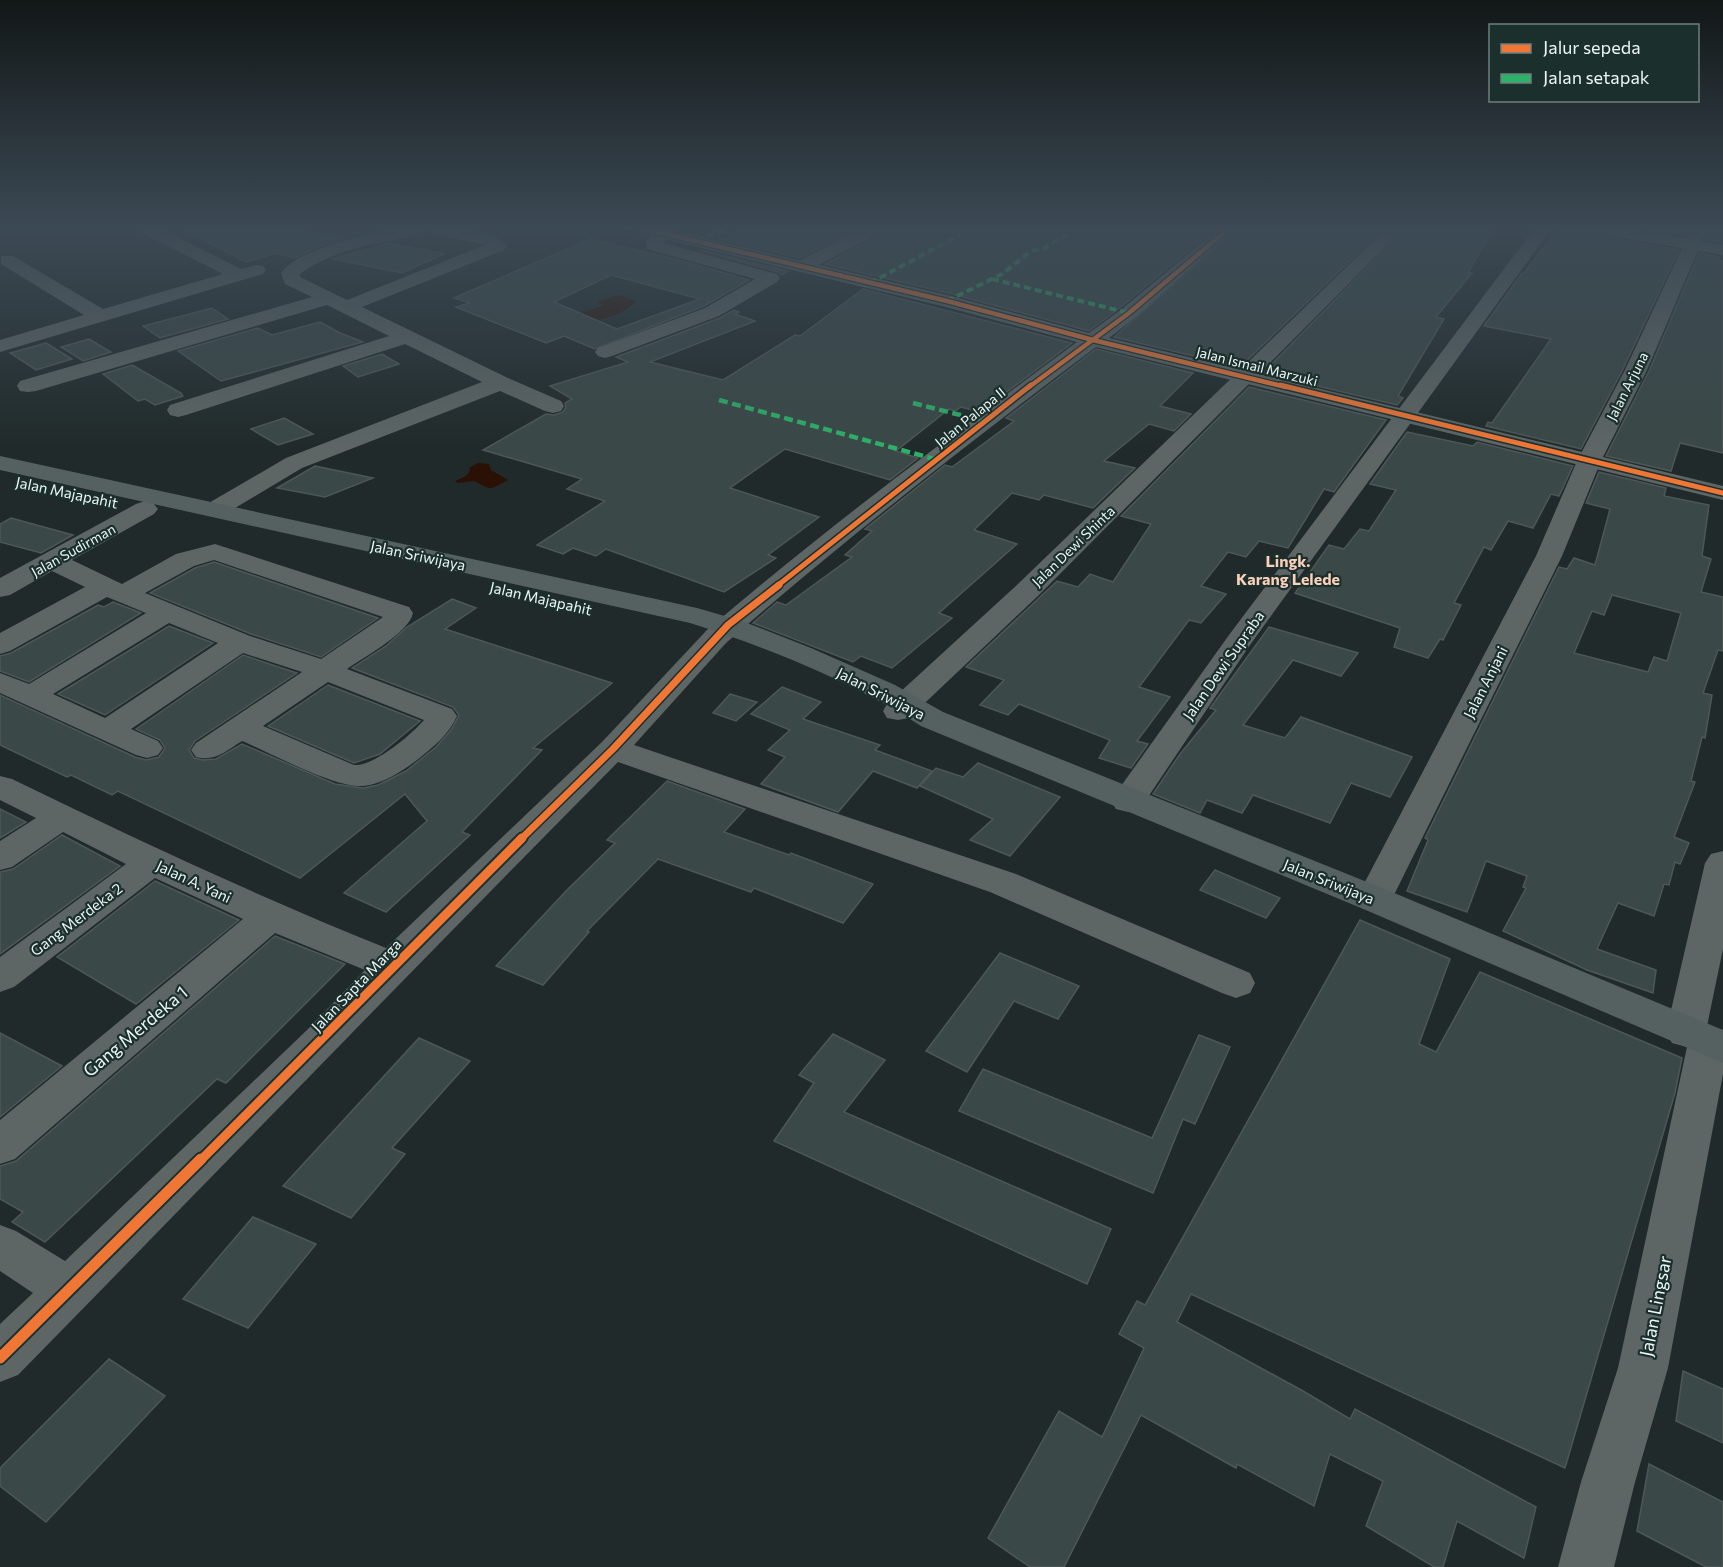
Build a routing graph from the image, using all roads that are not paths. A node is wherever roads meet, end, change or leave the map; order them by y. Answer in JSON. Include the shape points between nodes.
{"nodes":[{"id":1,"x":77,"y":302,"type":"edge"},
{"id":2,"x":147,"y":302,"type":"edge"},
{"id":3,"x":315,"y":302,"type":"edge"},
{"id":4,"x":333,"y":302,"type":"edge"},
{"id":5,"x":358,"y":302,"type":"edge"},
{"id":6,"x":731,"y":302,"type":"edge"},
{"id":7,"x":950,"y":302,"type":"edge"},
{"id":8,"x":1139,"y":302,"type":"edge"},
{"id":9,"x":1321,"y":302,"type":"edge"},
{"id":10,"x":1489,"y":302,"type":"edge"},
{"id":11,"x":1667,"y":302,"type":"edge"},
{"id":12,"x":345,"y":307,"type":"junction"},
{"id":13,"x":100,"y":316,"type":"junction"},
{"id":14,"x":408,"y":336,"type":"junction"},
{"id":15,"x":1093,"y":340,"type":"junction"},
{"id":16,"x":0,"y":346,"type":"edge"},
{"id":17,"x":605,"y":352,"type":"dead end"},
{"id":18,"x":1246,"y":377,"type":"junction"},
{"id":19,"x":500,"y":383,"type":"junction"},
{"id":20,"x":28,"y":386,"type":"dead end"},
{"id":21,"x":553,"y":406,"type":"dead end"},
{"id":22,"x":178,"y":411,"type":"dead end"},
{"id":23,"x":1406,"y":416,"type":"junction"},
{"id":24,"x":1589,"y":460,"type":"junction"},
{"id":25,"x":0,"y":464,"type":"edge"},
{"id":26,"x":0,"y":477,"type":"edge"},
{"id":27,"x":1723,"y":493,"type":"edge"},
{"id":28,"x":145,"y":509,"type":"junction"},
{"id":29,"x":216,"y":509,"type":"junction"},
{"id":30,"x":53,"y":561,"type":"junction"},
{"id":31,"x":0,"y":589,"type":"edge"},
{"id":32,"x":115,"y":591,"type":"junction"},
{"id":33,"x":168,"y":612,"type":"junction"},
{"id":34,"x":722,"y":631,"type":"junction"},
{"id":35,"x":240,"y":642,"type":"junction"},
{"id":36,"x":0,"y":645,"type":"edge"},
{"id":37,"x":324,"y":670,"type":"junction"},
{"id":38,"x":0,"y":682,"type":"edge"},
{"id":39,"x":31,"y":695,"type":"junction"},
{"id":40,"x":913,"y":711,"type":"junction"},
{"id":41,"x":240,"y":728,"type":"junction"},
{"id":42,"x":108,"y":730,"type":"junction"},
{"id":43,"x":147,"y":748,"type":"dead end"},
{"id":44,"x":613,"y":749,"type":"junction"},
{"id":45,"x":207,"y":750,"type":"dead end"},
{"id":46,"x":0,"y":787,"type":"edge"},
{"id":47,"x":1128,"y":801,"type":"junction"},
{"id":48,"x":62,"y":817,"type":"junction"},
{"id":49,"x":0,"y":858,"type":"edge"},
{"id":50,"x":152,"y":862,"type":"junction"},
{"id":51,"x":1723,"y":863,"type":"edge"},
{"id":52,"x":1374,"y":899,"type":"junction"},
{"id":53,"x":270,"y":916,"type":"junction"},
{"id":54,"x":392,"y":966,"type":"junction"},
{"id":55,"x":0,"y":977,"type":"edge"},
{"id":56,"x":1236,"y":982,"type":"dead end"},
{"id":57,"x":1706,"y":1040,"type":"edge"},
{"id":58,"x":0,"y":1146,"type":"edge"},
{"id":59,"x":0,"y":1246,"type":"edge"},
{"id":60,"x":68,"y":1289,"type":"junction"},
{"id":61,"x":0,"y":1358,"type":"edge"},
{"id":62,"x":1586,"y":1567,"type":"edge"}],
"edges":[{"from":1,"to":13,"type":"street"},
{"from":2,"to":13,"type":"street"},
{"from":3,"to":20,"type":"street"},
{"from":4,"to":12,"type":"street"},
{"from":5,"to":12,"type":"street"},
{"from":6,"to":17,"type":"street"},
{"from":7,"to":15,"type":"street","name":"Jalan Ismail Marzuki"},
{"from":8,"to":15,"type":"street","name":"Jalan Palapa II"},
{"from":9,"to":18,"type":"street","name":"Jalan Dewi Shinta"},
{"from":10,"to":23,"type":"street","name":"Jalan Dewi Supraba"},
{"from":11,"to":24,"type":"street","name":"Jalan Arjuna"},
{"from":12,"to":14,"type":"street"},
{"from":13,"to":16,"type":"street"},
{"from":14,"to":19,"type":"street"},
{"from":14,"to":22,"type":"street"},
{"from":15,"to":18,"type":"street","name":"Jalan Ismail Marzuki"},
{"from":15,"to":34,"type":"street","name":"Jalan Palapa II","via":[[1001,408]]},
{"from":18,"to":23,"type":"street","name":"Jalan Ismail Marzuki"},
{"from":18,"to":40,"type":"street","name":"Jalan Dewi Shinta","via":[[1029,589]]},
{"from":19,"to":21,"type":"street"},
{"from":19,"to":29,"type":"street","via":[[294,463]]},
{"from":23,"to":24,"type":"street","name":"Jalan Ismail Marzuki"},
{"from":23,"to":47,"type":"street","name":"Jalan Dewi Supraba","via":[[1239,641]]},
{"from":24,"to":27,"type":"street","name":"Jalan Ismail Marzuki"},
{"from":24,"to":52,"type":"street","name":"Jalan Anjani","via":[[1549,556]]},
{"from":25,"to":29,"type":"main road","name":"Jalan Sriwijaya"},
{"from":26,"to":28,"type":"main road","name":"Jalan Majapahit"},
{"from":28,"to":30,"type":"street","name":"Jalan Sudirman"},
{"from":28,"to":34,"type":"main road","name":"Jalan Majapahit"},
{"from":29,"to":34,"type":"main road","name":"Jalan Sriwijaya","via":[[697,616]]},
{"from":30,"to":31,"type":"street","name":"Jalan Sudirman"},
{"from":30,"to":32,"type":"street"},
{"from":32,"to":33,"type":"street"},
{"from":32,"to":36,"type":"street"},
{"from":32,"to":37,"type":"street","via":[[185,560],[214,552],[399,613],[390,626]]},
{"from":33,"to":35,"type":"street"},
{"from":33,"to":39,"type":"street"},
{"from":34,"to":40,"type":"main road","name":"Jalan Majapahit"},
{"from":34,"to":44,"type":"street","name":"Jalan Sapta Marga"},
{"from":35,"to":37,"type":"street"},
{"from":35,"to":42,"type":"street"},
{"from":37,"to":41,"type":"street"},
{"from":37,"to":41,"type":"street","via":[[437,713],[441,721],[387,765],[361,776],[347,774]]},
{"from":38,"to":39,"type":"street"},
{"from":39,"to":42,"type":"street"},
{"from":40,"to":47,"type":"main road","name":"Jalan Sriwijaya"},
{"from":41,"to":45,"type":"street"},
{"from":42,"to":43,"type":"street"},
{"from":44,"to":54,"type":"street","name":"Jalan Sapta Marga"},
{"from":44,"to":56,"type":"street","via":[[1004,883]]},
{"from":46,"to":48,"type":"street","name":"Jalan A. Yani"},
{"from":47,"to":52,"type":"main road","name":"Jalan Sriwijaya"},
{"from":48,"to":49,"type":"street"},
{"from":48,"to":50,"type":"street","name":"Jalan A. Yani"},
{"from":50,"to":53,"type":"street","name":"Jalan A. Yani"},
{"from":50,"to":55,"type":"street","name":"Gang Merdeka 2"},
{"from":51,"to":57,"type":"street","name":"Jalan Lingsar"},
{"from":52,"to":57,"type":"main road","name":"Jalan Sriwijaya"},
{"from":53,"to":54,"type":"street","name":"Jalan A. Yani"},
{"from":53,"to":58,"type":"street","name":"Gang Merdeka 1"},
{"from":54,"to":60,"type":"street","name":"Jalan Sapta Marga"},
{"from":57,"to":62,"type":"street","name":"Jalan Lingsar","via":[[1643,1368]]},
{"from":59,"to":60,"type":"street"},
{"from":60,"to":61,"type":"street","name":"Jalan Sapta Marga"}]}
